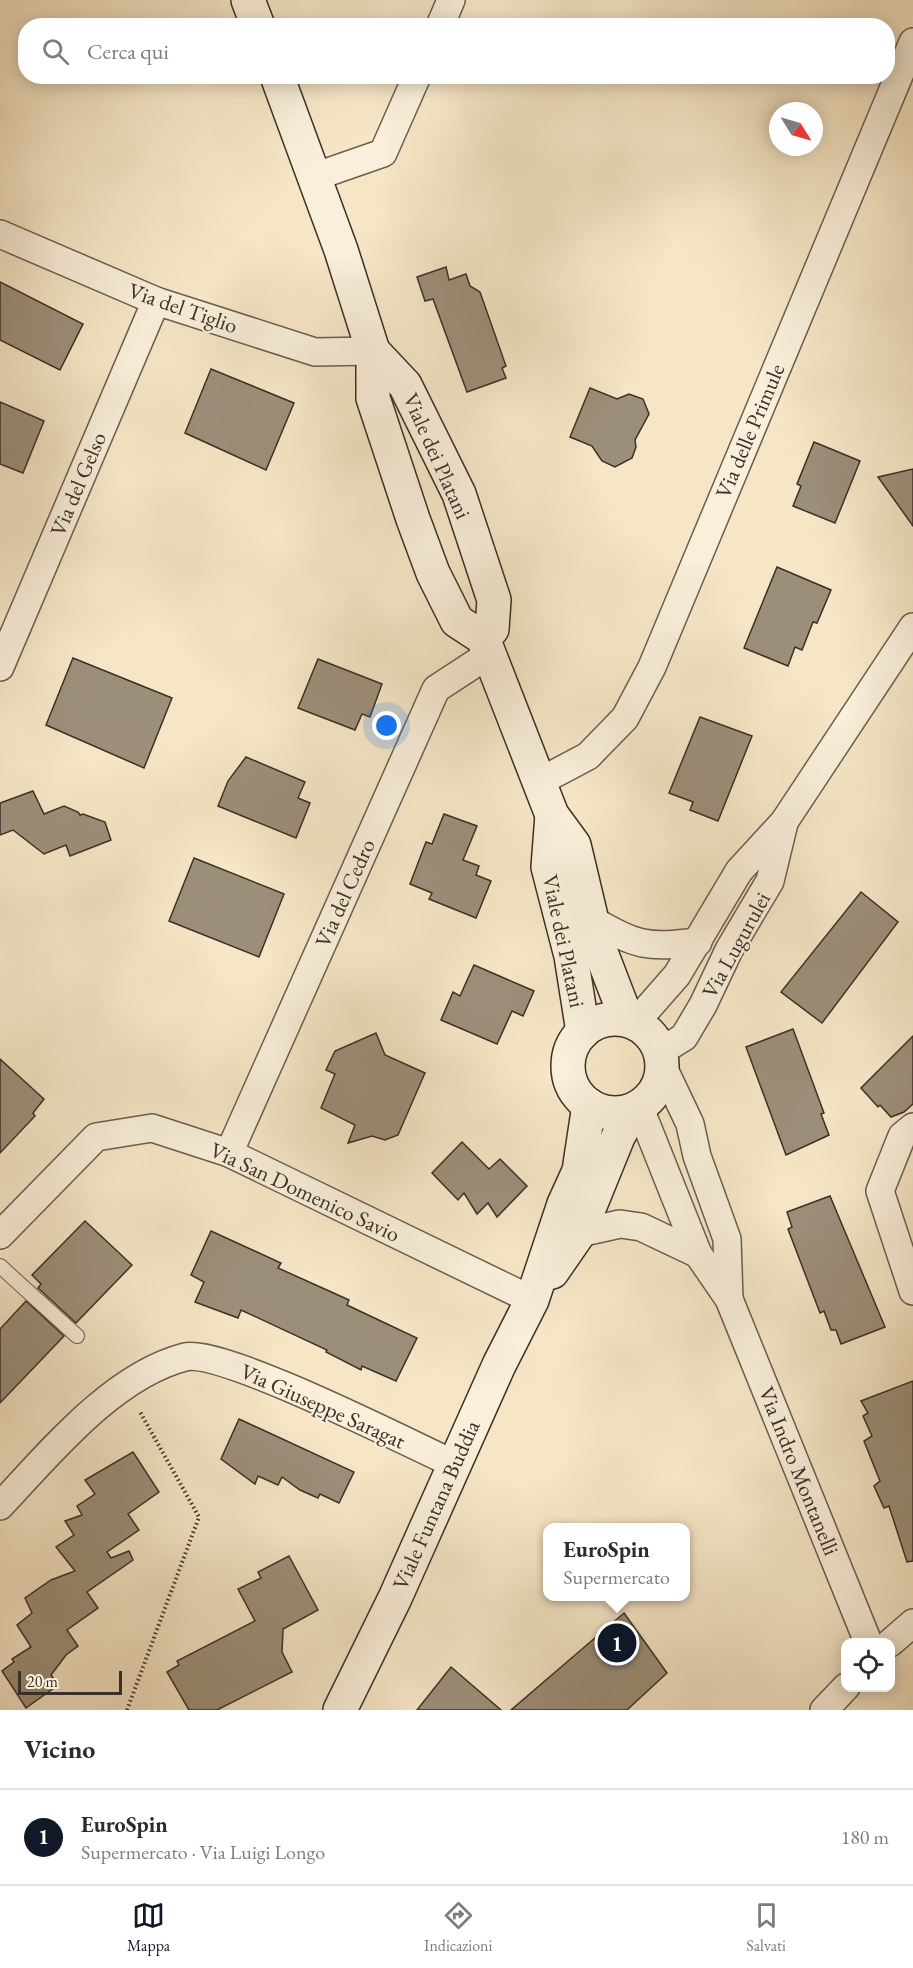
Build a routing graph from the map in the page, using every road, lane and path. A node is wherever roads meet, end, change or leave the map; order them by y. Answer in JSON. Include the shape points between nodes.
{"nodes":[{"id":1,"x":248,"y":0,"type":"edge"},
{"id":2,"x":451,"y":0,"type":"edge"},
{"id":3,"x":255,"y":18,"type":"edge"},
{"id":4,"x":443,"y":18,"type":"edge"},
{"id":5,"x":913,"y":42,"type":"edge"},
{"id":6,"x":280,"y":84,"type":"edge"},
{"id":7,"x":413,"y":84,"type":"edge"},
{"id":8,"x":314,"y":177,"type":"junction"},
{"id":9,"x":0,"y":234,"type":"edge"},
{"id":10,"x":156,"y":301,"type":"junction"},
{"id":11,"x":373,"y":351,"type":"junction"},
{"id":12,"x":913,"y":627,"type":"edge"},
{"id":13,"x":485,"y":646,"type":"junction"},
{"id":14,"x":0,"y":667,"type":"edge"},
{"id":15,"x":539,"y":782,"type":"junction"},
{"id":16,"x":552,"y":815,"type":"junction"},
{"id":17,"x":784,"y":822,"type":"junction"},
{"id":18,"x":592,"y":920,"type":"junction"},
{"id":19,"x":698,"y":942,"type":"junction"},
{"id":20,"x":631,"y":1022,"type":"junction"},
{"id":21,"x":584,"y":1032,"type":"junction"},
{"id":22,"x":661,"y":1059,"type":"junction"},
{"id":23,"x":589,"y":1105,"type":"junction"},
{"id":24,"x":636,"y":1108,"type":"junction"},
{"id":25,"x":913,"y":1127,"type":"edge"},
{"id":26,"x":229,"y":1153,"type":"junction"},
{"id":27,"x":579,"y":1233,"type":"junction"},
{"id":28,"x":0,"y":1236,"type":"edge"},
{"id":29,"x":698,"y":1254,"type":"junction"},
{"id":30,"x":0,"y":1266,"type":"edge"},
{"id":31,"x":913,"y":1291,"type":"edge"},
{"id":32,"x":729,"y":1299,"type":"junction"},
{"id":33,"x":532,"y":1300,"type":"junction"},
{"id":34,"x":77,"y":1336,"type":"dead end"},
{"id":35,"x":125,"y":1387,"type":"junction"},
{"id":36,"x":454,"y":1464,"type":"junction"},
{"id":37,"x":0,"y":1506,"type":"edge"},
{"id":38,"x":913,"y":1623,"type":"edge"},
{"id":39,"x":866,"y":1638,"type":"edge"},
{"id":40,"x":895,"y":1639,"type":"edge"},
{"id":41,"x":841,"y":1692,"type":"edge"},
{"id":42,"x":127,"y":1710,"type":"edge"},
{"id":43,"x":340,"y":1710,"type":"edge"},
{"id":44,"x":824,"y":1710,"type":"edge"}],
"edges":[{"from":1,"to":3,"type":"main road"},
{"from":2,"to":4,"type":"street"},
{"from":5,"to":15,"type":"street","name":"Via delle Primule","via":[[652,667],[625,718],[588,756]]},
{"from":6,"to":8,"type":"main road","name":"Viale dei Platani"},
{"from":7,"to":8,"type":"street","via":[[383,153]]},
{"from":8,"to":11,"type":"main road","name":"Viale dei Platani"},
{"from":9,"to":10,"type":"street","name":"Via del Tiglio"},
{"from":10,"to":11,"type":"street","name":"Via del Tiglio","via":[[315,352]]},
{"from":10,"to":14,"type":"street","name":"Via del Gelso"},
{"from":11,"to":13,"type":"main road","name":"Viale dei Platani","via":[[373,399],[433,573],[457,621]]},
{"from":11,"to":13,"type":"main road","name":"Viale dei Platani","via":[[405,385],[459,494],[494,600],[492,629]]},
{"from":12,"to":17,"type":"street","name":"Via Lugurulei"},
{"from":13,"to":15,"type":"main road","name":"Viale dei Platani"},
{"from":13,"to":26,"type":"street","name":"Via del Cedro","via":[[436,689]]},
{"from":15,"to":16,"type":"main road","name":"Viale dei Platani"},
{"from":16,"to":18,"type":"main road","name":"Viale dei Platani","via":[[574,845]]},
{"from":16,"to":21,"type":"main road","name":"Viale dei Platani","via":[[548,867],[571,956]]},
{"from":17,"to":19,"type":"street","name":"Via Lugurulei","via":[[739,871]]},
{"from":17,"to":22,"type":"street","name":"Via Lugurulei","via":[[770,881],[684,1037]]},
{"from":18,"to":19,"type":"street","name":"Via Lugurulei","via":[[625,939],[654,947]]},
{"from":18,"to":20,"type":"main road","name":"Viale dei Platani","via":[[597,942]]},
{"from":19,"to":20,"type":"street","name":"Via Lugurulei","via":[[677,975]]},
{"from":20,"to":21,"type":"main road","name":"Viale dei Platani","via":[[608,1020]]},
{"from":20,"to":22,"type":"main road","name":"Viale dei Platani","via":[[651,1034]]},
{"from":21,"to":23,"type":"main road","name":"Viale dei Platani","via":[[573,1047],[568,1065],[571,1083]]},
{"from":22,"to":24,"type":"main road","via":[[660,1079],[654,1092]]},
{"from":22,"to":32,"type":"street","name":"Via Indro Montanelli","via":[[690,1124],[727,1239]]},
{"from":23,"to":24,"type":"main road","via":[[615,1113]]},
{"from":23,"to":33,"type":"main road","name":"Viale Funtana Buddia","via":[[579,1171]]},
{"from":24,"to":27,"type":"main road","name":"Viale Funtana Buddia","via":[[618,1137]]},
{"from":24,"to":29,"type":"street","name":"Via Indro Montanelli"},
{"from":25,"to":31,"type":"street","via":[[902,1136],[880,1191]]},
{"from":26,"to":28,"type":"street","name":"Via San Domenico Savio","via":[[152,1128],[96,1137]]},
{"from":26,"to":33,"type":"street","name":"Via San Domenico Savio"},
{"from":27,"to":29,"type":"street","via":[[620,1224],[641,1227]]},
{"from":27,"to":33,"type":"main road","name":"Viale Funtana Buddia"},
{"from":29,"to":32,"type":"street","name":"Via Indro Montanelli"},
{"from":30,"to":34,"type":"lane"},
{"from":32,"to":39,"type":"street","name":"Via Indro Montanelli"},
{"from":33,"to":36,"type":"main road","name":"Viale Funtana Buddia"},
{"from":35,"to":36,"type":"street","name":"Via Giuseppe Saragat","via":[[149,1370],[188,1356],[245,1368]]},
{"from":35,"to":37,"type":"street","name":"Via Giuseppe Saragat","via":[[50,1452]]},
{"from":35,"to":42,"type":"path","via":[[199,1517]]},
{"from":36,"to":43,"type":"main road","name":"Viale Funtana Buddia"},
{"from":38,"to":40,"type":"street"},
{"from":41,"to":44,"type":"street"}]}
